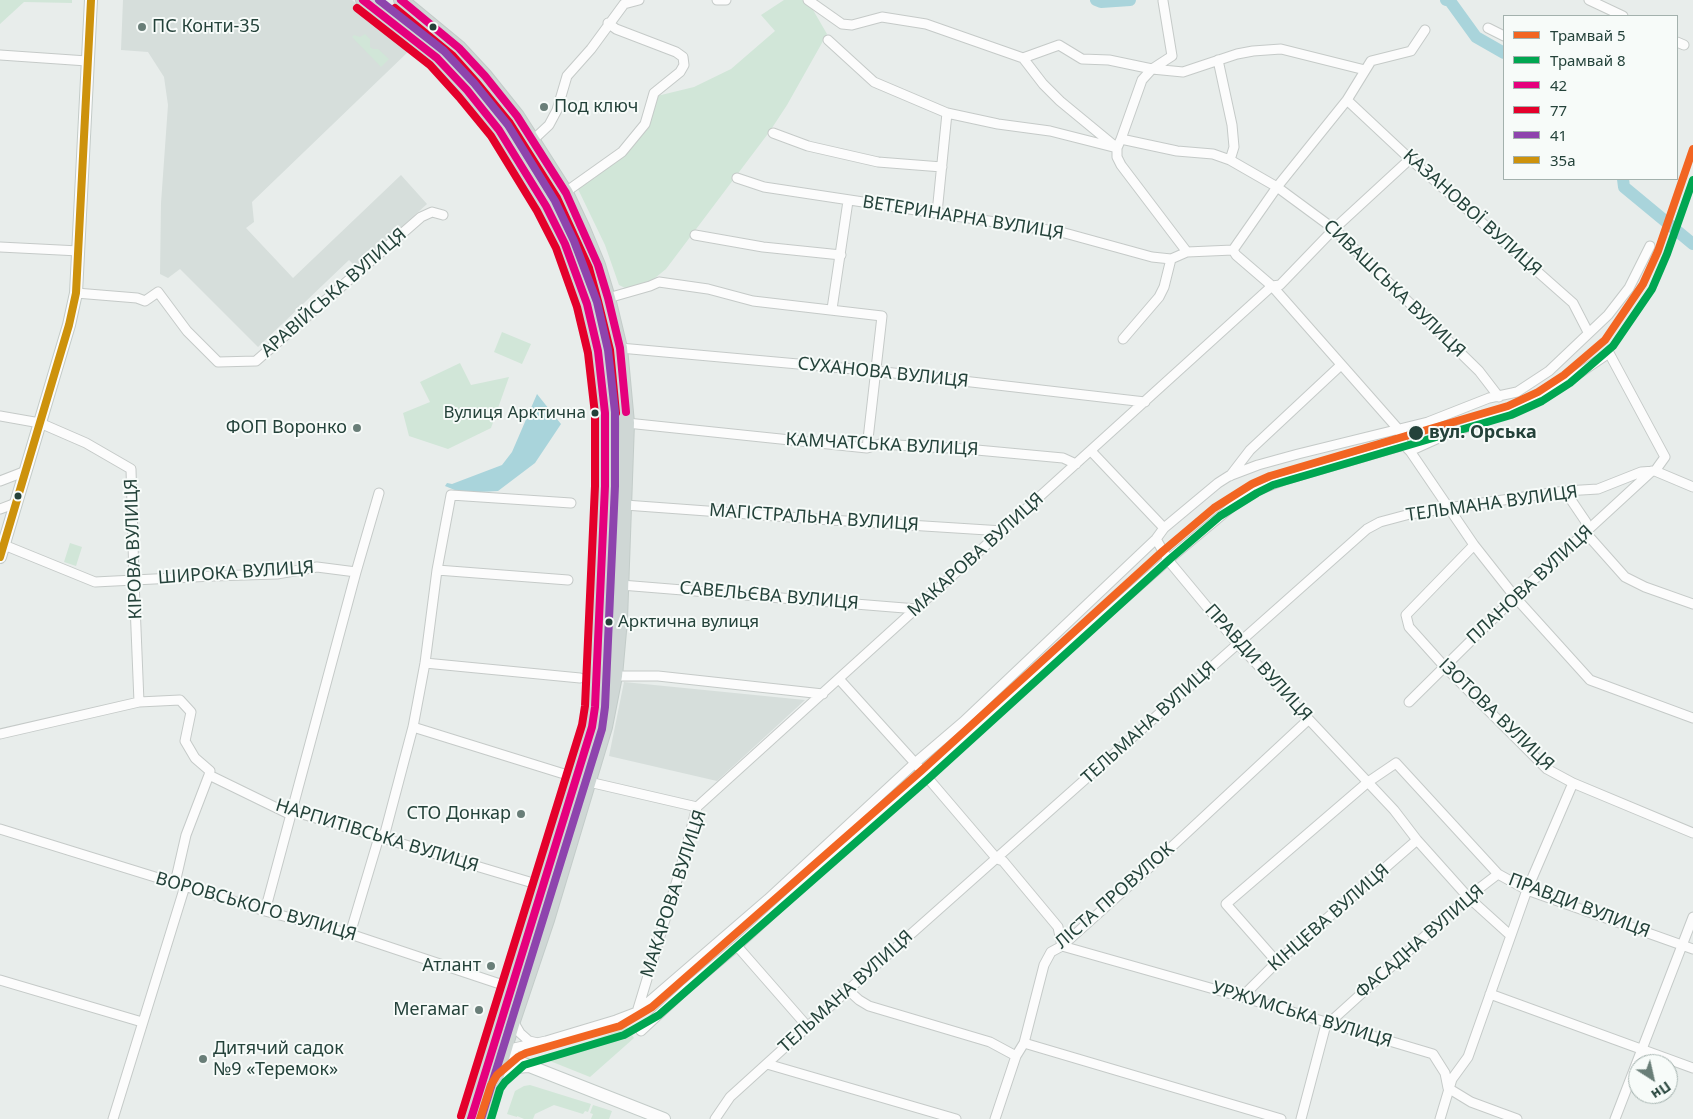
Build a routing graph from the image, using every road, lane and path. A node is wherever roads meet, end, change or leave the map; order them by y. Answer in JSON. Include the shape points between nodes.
{"nodes":[{"id":1,"x":92,"y":0,"type":"edge"},
{"id":2,"x":363,"y":0,"type":"edge"},
{"id":3,"x":400,"y":0,"type":"edge"},
{"id":4,"x":639,"y":0,"type":"edge"},
{"id":5,"x":717,"y":0,"type":"edge"},
{"id":6,"x":726,"y":0,"type":"edge"},
{"id":7,"x":808,"y":0,"type":"edge"},
{"id":8,"x":1589,"y":0,"type":"edge"},
{"id":9,"x":1163,"y":1,"type":"edge"},
{"id":10,"x":1621,"y":15,"type":"edge"},
{"id":11,"x":608,"y":23,"type":"junction"},
{"id":12,"x":1488,"y":28,"type":"dead end"},
{"id":13,"x":1425,"y":30,"type":"dead end"},
{"id":14,"x":1503,"y":36,"type":"edge"},
{"id":15,"x":828,"y":40,"type":"dead end"},
{"id":16,"x":0,"y":55,"type":"edge"},
{"id":17,"x":1022,"y":58,"type":"junction"},
{"id":18,"x":1218,"y":60,"type":"junction"},
{"id":19,"x":88,"y":61,"type":"junction"},
{"id":20,"x":1152,"y":70,"type":"junction"},
{"id":21,"x":1365,"y":70,"type":"junction"},
{"id":22,"x":1347,"y":100,"type":"junction"},
{"id":23,"x":947,"y":113,"type":"junction"},
{"id":24,"x":774,"y":132,"type":"dead end"},
{"id":25,"x":533,"y":140,"type":"junction"},
{"id":26,"x":1119,"y":144,"type":"junction"},
{"id":27,"x":1410,"y":158,"type":"junction"},
{"id":28,"x":1230,"y":160,"type":"junction"},
{"id":29,"x":942,"y":167,"type":"junction"},
{"id":30,"x":736,"y":178,"type":"dead end"},
{"id":31,"x":1277,"y":187,"type":"junction"},
{"id":32,"x":566,"y":193,"type":"junction"},
{"id":33,"x":848,"y":201,"type":"junction"},
{"id":34,"x":546,"y":206,"type":"junction"},
{"id":35,"x":937,"y":213,"type":"junction"},
{"id":36,"x":443,"y":215,"type":"dead end"},
{"id":37,"x":1334,"y":228,"type":"junction"},
{"id":38,"x":695,"y":235,"type":"dead end"},
{"id":39,"x":1650,"y":246,"type":"dead end"},
{"id":40,"x":0,"y":247,"type":"edge"},
{"id":41,"x":1233,"y":250,"type":"junction"},
{"id":42,"x":79,"y":251,"type":"junction"},
{"id":43,"x":1187,"y":252,"type":"junction"},
{"id":44,"x":841,"y":256,"type":"junction"},
{"id":45,"x":1171,"y":259,"type":"junction"},
{"id":46,"x":1272,"y":286,"type":"junction"},
{"id":47,"x":76,"y":293,"type":"junction"},
{"id":48,"x":608,"y":298,"type":"junction"},
{"id":49,"x":832,"y":309,"type":"junction"},
{"id":50,"x":1588,"y":332,"type":"junction"},
{"id":51,"x":1123,"y":339,"type":"dead end"},
{"id":52,"x":620,"y":348,"type":"junction"},
{"id":53,"x":1340,"y":365,"type":"junction"},
{"id":54,"x":876,"y":371,"type":"junction"},
{"id":55,"x":1499,"y":397,"type":"junction"},
{"id":56,"x":1145,"y":402,"type":"junction"},
{"id":57,"x":0,"y":416,"type":"edge"},
{"id":58,"x":40,"y":423,"type":"junction"},
{"id":59,"x":627,"y":423,"type":"junction"},
{"id":60,"x":1399,"y":430,"type":"junction"},
{"id":61,"x":867,"y":448,"type":"junction"},
{"id":62,"x":1407,"y":448,"type":"junction"},
{"id":63,"x":1091,"y":451,"type":"junction"},
{"id":64,"x":1076,"y":464,"type":"junction"},
{"id":65,"x":626,"y":468,"type":"junction"},
{"id":66,"x":606,"y":470,"type":"junction"},
{"id":67,"x":26,"y":471,"type":"junction"},
{"id":68,"x":1654,"y":471,"type":"junction"},
{"id":69,"x":1229,"y":476,"type":"junction"},
{"id":70,"x":0,"y":481,"type":"edge"},
{"id":71,"x":606,"y":486,"type":"junction"},
{"id":72,"x":1693,"y":487,"type":"edge"},
{"id":73,"x":1565,"y":491,"type":"junction"},
{"id":74,"x":379,"y":493,"type":"dead end"},
{"id":75,"x":625,"y":499,"type":"junction"},
{"id":76,"x":16,"y":503,"type":"junction"},
{"id":77,"x":571,"y":503,"type":"dead end"},
{"id":78,"x":1448,"y":508,"type":"junction"},
{"id":79,"x":0,"y":509,"type":"edge"},
{"id":80,"x":1164,"y":528,"type":"junction"},
{"id":81,"x":1003,"y":531,"type":"junction"},
{"id":82,"x":1585,"y":532,"type":"junction"},
{"id":83,"x":1156,"y":539,"type":"junction"},
{"id":84,"x":4,"y":544,"type":"junction"},
{"id":85,"x":1474,"y":545,"type":"junction"},
{"id":86,"x":0,"y":557,"type":"edge"},
{"id":87,"x":1168,"y":560,"type":"junction"},
{"id":88,"x":437,"y":570,"type":"junction"},
{"id":89,"x":356,"y":572,"type":"junction"},
{"id":90,"x":134,"y":580,"type":"junction"},
{"id":91,"x":568,"y":580,"type":"dead end"},
{"id":92,"x":621,"y":585,"type":"junction"},
{"id":93,"x":1515,"y":597,"type":"junction"},
{"id":94,"x":1693,"y":604,"type":"edge"},
{"id":95,"x":917,"y":609,"type":"junction"},
{"id":96,"x":1237,"y":644,"type":"junction"},
{"id":97,"x":425,"y":663,"type":"junction"},
{"id":98,"x":1444,"y":666,"type":"junction"},
{"id":99,"x":614,"y":676,"type":"junction"},
{"id":100,"x":580,"y":678,"type":"dead end"},
{"id":101,"x":839,"y":679,"type":"junction"},
{"id":102,"x":823,"y":694,"type":"junction"},
{"id":103,"x":139,"y":702,"type":"junction"},
{"id":104,"x":1409,"y":702,"type":"dead end"},
{"id":105,"x":1693,"y":718,"type":"edge"},
{"id":106,"x":1308,"y":720,"type":"junction"},
{"id":107,"x":413,"y":727,"type":"junction"},
{"id":108,"x":0,"y":734,"type":"edge"},
{"id":109,"x":915,"y":763,"type":"junction"},
{"id":110,"x":209,"y":775,"type":"junction"},
{"id":111,"x":924,"y":775,"type":"junction"},
{"id":112,"x":583,"y":780,"type":"junction"},
{"id":113,"x":1368,"y":782,"type":"junction"},
{"id":114,"x":1573,"y":783,"type":"junction"},
{"id":115,"x":697,"y":808,"type":"junction"},
{"id":116,"x":292,"y":811,"type":"junction"},
{"id":117,"x":0,"y":829,"type":"edge"},
{"id":118,"x":1693,"y":833,"type":"edge"},
{"id":119,"x":379,"y":837,"type":"junction"},
{"id":120,"x":1417,"y":840,"type":"junction"},
{"id":121,"x":997,"y":859,"type":"junction"},
{"id":122,"x":1498,"y":874,"type":"junction"},
{"id":123,"x":174,"y":883,"type":"junction"},
{"id":124,"x":185,"y":886,"type":"junction"},
{"id":125,"x":543,"y":886,"type":"junction"},
{"id":126,"x":1527,"y":890,"type":"junction"},
{"id":127,"x":1468,"y":897,"type":"junction"},
{"id":128,"x":265,"y":911,"type":"junction"},
{"id":129,"x":1693,"y":917,"type":"edge"},
{"id":130,"x":350,"y":934,"type":"junction"},
{"id":131,"x":1510,"y":935,"type":"junction"},
{"id":132,"x":1682,"y":945,"type":"junction"},
{"id":133,"x":737,"y":946,"type":"junction"},
{"id":134,"x":1062,"y":946,"type":"junction"},
{"id":135,"x":1693,"y":949,"type":"edge"},
{"id":136,"x":1277,"y":962,"type":"junction"},
{"id":137,"x":0,"y":980,"type":"edge"},
{"id":138,"x":512,"y":988,"type":"junction"},
{"id":139,"x":848,"y":990,"type":"junction"},
{"id":140,"x":1490,"y":994,"type":"junction"},
{"id":141,"x":1242,"y":997,"type":"junction"},
{"id":142,"x":637,"y":1012,"type":"junction"},
{"id":143,"x":509,"y":1016,"type":"junction"},
{"id":144,"x":142,"y":1022,"type":"junction"},
{"id":145,"x":1329,"y":1023,"type":"junction"},
{"id":146,"x":807,"y":1026,"type":"junction"},
{"id":147,"x":640,"y":1031,"type":"dead end"},
{"id":148,"x":538,"y":1043,"type":"junction"},
{"id":149,"x":1024,"y":1043,"type":"junction"},
{"id":150,"x":1643,"y":1049,"type":"junction"},
{"id":151,"x":508,"y":1050,"type":"junction"},
{"id":152,"x":1016,"y":1056,"type":"junction"},
{"id":153,"x":766,"y":1064,"type":"junction"},
{"id":154,"x":528,"y":1066,"type":"junction"},
{"id":155,"x":1693,"y":1068,"type":"edge"},
{"id":156,"x":494,"y":1086,"type":"junction"},
{"id":157,"x":1448,"y":1088,"type":"junction"},
{"id":158,"x":479,"y":1091,"type":"junction"},
{"id":159,"x":113,"y":1119,"type":"edge"},
{"id":160,"x":471,"y":1119,"type":"edge"},
{"id":161,"x":484,"y":1119,"type":"edge"},
{"id":162,"x":664,"y":1119,"type":"edge"},
{"id":163,"x":715,"y":1119,"type":"edge"},
{"id":164,"x":956,"y":1119,"type":"edge"},
{"id":165,"x":995,"y":1119,"type":"edge"},
{"id":166,"x":1281,"y":1119,"type":"edge"},
{"id":167,"x":1301,"y":1119,"type":"edge"},
{"id":168,"x":1440,"y":1119,"type":"edge"},
{"id":169,"x":1517,"y":1119,"type":"edge"},
{"id":170,"x":1615,"y":1119,"type":"edge"}],
"edges":[{"from":1,"to":19,"type":"street"},
{"from":2,"to":34,"type":"main road","via":[[437,58],[467,90],[499,130]]},
{"from":3,"to":25,"type":"main road","via":[[459,48],[517,116]]},
{"from":4,"to":11,"type":"street","via":[[624,4]]},
{"from":5,"to":6,"type":"street"},
{"from":7,"to":17,"type":"street","via":[[842,24],[852,25],[882,17],[926,24]]},
{"from":8,"to":10,"type":"street"},
{"from":9,"to":20,"type":"street","via":[[1172,56]]},
{"from":11,"to":25,"type":"street","via":[[567,76],[557,110],[549,125]]},
{"from":11,"to":32,"type":"street","via":[[676,52],[683,57],[684,65],[654,93],[644,124],[622,152]]},
{"from":12,"to":14,"type":"street"},
{"from":13,"to":21,"type":"street","via":[[1411,51],[1371,61]]},
{"from":15,"to":23,"type":"street","name":"СИВАШСЬКА ВУЛИЦЯ","via":[[874,82]]},
{"from":16,"to":19,"type":"street"},
{"from":17,"to":20,"type":"street","via":[[1059,45],[1082,58],[1109,60]]},
{"from":17,"to":26,"type":"street","name":"СИВАШСЬКА ВУЛИЦЯ","via":[[1060,101]]},
{"from":18,"to":20,"type":"street","via":[[1183,72]]},
{"from":18,"to":21,"type":"street","via":[[1253,50],[1281,49]]},
{"from":18,"to":28,"type":"street","via":[[1232,125],[1234,147]]},
{"from":19,"to":42,"type":"street"},
{"from":20,"to":26,"type":"street","via":[[1142,80]]},
{"from":21,"to":22,"type":"street"},
{"from":22,"to":27,"type":"street","name":"КАЗАНОВОЇ ВУЛИЦЯ"},
{"from":22,"to":31,"type":"street"},
{"from":23,"to":26,"type":"street","name":"СИВАШСЬКА ВУЛИЦЯ"},
{"from":23,"to":29,"type":"street"},
{"from":24,"to":29,"type":"street","via":[[808,146],[878,162]]},
{"from":25,"to":32,"type":"main road"},
{"from":26,"to":28,"type":"street","name":"СИВАШСЬКА ВУЛИЦЯ","via":[[1213,154]]},
{"from":26,"to":43,"type":"street","via":[[1117,157],[1121,165]]},
{"from":27,"to":37,"type":"street","name":"МАКАРОВА ВУЛИЦЯ"},
{"from":27,"to":50,"type":"street","name":"КАЗАНОВОЇ ВУЛИЦЯ","via":[[1573,303]]},
{"from":28,"to":31,"type":"street","name":"СИВАШСЬКА ВУЛИЦЯ"},
{"from":29,"to":35,"type":"street"},
{"from":30,"to":33,"type":"street","name":"ВЕТЕРИНАРНА ВУЛИЦЯ","via":[[764,187]]},
{"from":31,"to":37,"type":"street","name":"СИВАШСЬКА ВУЛИЦЯ"},
{"from":31,"to":41,"type":"street"},
{"from":32,"to":34,"type":"street"},
{"from":32,"to":48,"type":"main road","via":[[594,256]]},
{"from":33,"to":35,"type":"street","name":"ВЕТЕРИНАРНА ВУЛИЦЯ"},
{"from":33,"to":44,"type":"street"},
{"from":34,"to":66,"type":"main road","via":[[565,244],[587,304],[598,351],[605,413]]},
{"from":35,"to":45,"type":"street","name":"ВЕТЕРИНАРНА ВУЛИЦЯ","via":[[1061,232],[1152,257]]},
{"from":36,"to":47,"type":"street","name":"АРАВІЙСЬКА ВУЛИЦЯ","via":[[432,212],[421,216],[256,361],[218,362],[187,331],[158,292],[145,301]]},
{"from":37,"to":46,"type":"street","name":"МАКАРОВА ВУЛИЦЯ","via":[[1280,285]]},
{"from":37,"to":55,"type":"street","name":"СИВАШСЬКА ВУЛИЦЯ","via":[[1479,371]]},
{"from":38,"to":44,"type":"street"},
{"from":39,"to":50,"type":"street","via":[[1629,288],[1608,315]]},
{"from":40,"to":42,"type":"street"},
{"from":41,"to":43,"type":"street"},
{"from":41,"to":46,"type":"street"},
{"from":42,"to":47,"type":"street"},
{"from":43,"to":45,"type":"street"},
{"from":44,"to":49,"type":"street"},
{"from":45,"to":51,"type":"street","via":[[1159,297]]},
{"from":46,"to":53,"type":"street"},
{"from":46,"to":56,"type":"street","name":"МАКАРОВА ВУЛИЦЯ"},
{"from":47,"to":58,"type":"street"},
{"from":48,"to":49,"type":"street","via":[[658,282],[708,289],[753,301]]},
{"from":48,"to":52,"type":"main road"},
{"from":49,"to":54,"type":"street","via":[[882,316]]},
{"from":50,"to":55,"type":"street","via":[[1570,352],[1532,383]]},
{"from":52,"to":54,"type":"street","name":"СУХАНОВА ВУЛИЦЯ"},
{"from":52,"to":59,"type":"main road"},
{"from":53,"to":60,"type":"street"},
{"from":53,"to":69,"type":"street","via":[[1250,450]]},
{"from":54,"to":56,"type":"street","name":"СУХАНОВА ВУЛИЦЯ"},
{"from":54,"to":61,"type":"street"},
{"from":55,"to":60,"type":"street"},
{"from":56,"to":63,"type":"street","name":"МАКАРОВА ВУЛИЦЯ"},
{"from":57,"to":58,"type":"street"},
{"from":58,"to":67,"type":"street"},
{"from":58,"to":90,"type":"street","name":"КІРОВА ВУЛИЦЯ","via":[[86,443],[131,469]]},
{"from":59,"to":61,"type":"street","name":"КАМЧАТСЬКА ВУЛИЦЯ"},
{"from":59,"to":65,"type":"main road"},
{"from":60,"to":62,"type":"street"},
{"from":60,"to":69,"type":"street","via":[[1298,454]]},
{"from":61,"to":64,"type":"street","name":"КАМЧАТСЬКА ВУЛИЦЯ","via":[[880,444],[966,449],[1063,458]]},
{"from":62,"to":68,"type":"street","via":[[1504,414],[1565,383],[1609,353],[1664,457]]},
{"from":62,"to":78,"type":"street"},
{"from":62,"to":87,"type":"street","via":[[1284,480],[1258,490],[1234,504]]},
{"from":63,"to":64,"type":"street","name":"МАКАРОВА ВУЛИЦЯ"},
{"from":63,"to":80,"type":"street"},
{"from":64,"to":81,"type":"street","name":"МАКАРОВА ВУЛИЦЯ"},
{"from":65,"to":66,"type":"main road","via":[[620,476],[611,476]]},
{"from":65,"to":75,"type":"main road"},
{"from":66,"to":71,"type":"main road"},
{"from":67,"to":70,"type":"street"},
{"from":67,"to":76,"type":"street"},
{"from":68,"to":72,"type":"street"},
{"from":68,"to":73,"type":"street","name":"ТЕЛЬМАНА ВУЛИЦЯ","via":[[1641,472],[1598,489]]},
{"from":68,"to":82,"type":"street","name":"ПЛАНОВА ВУЛИЦЯ"},
{"from":69,"to":80,"type":"street"},
{"from":71,"to":75,"type":"main road","via":[[611,480],[620,481]]},
{"from":71,"to":112,"type":"main road","via":[[595,707]]},
{"from":73,"to":78,"type":"street","name":"ТЕЛЬМАНА ВУЛИЦЯ"},
{"from":73,"to":82,"type":"street","via":[[1586,522]]},
{"from":74,"to":89,"type":"street"},
{"from":75,"to":81,"type":"street","name":"МАГІСТРАЛЬНА ВУЛИЦЯ","via":[[830,520]]},
{"from":75,"to":92,"type":"main road"},
{"from":76,"to":79,"type":"street"},
{"from":76,"to":84,"type":"street"},
{"from":77,"to":88,"type":"street","via":[[451,495]]},
{"from":78,"to":85,"type":"street"},
{"from":78,"to":96,"type":"street","name":"ТЕЛЬМАНА ВУЛИЦЯ","via":[[1410,514],[1367,529]]},
{"from":80,"to":83,"type":"street"},
{"from":81,"to":95,"type":"street","name":"МАКАРОВА ВУЛИЦЯ"},
{"from":82,"to":93,"type":"street","name":"ПЛАНОВА ВУЛИЦЯ"},
{"from":82,"to":94,"type":"street","via":[[1625,577]]},
{"from":83,"to":87,"type":"street","name":"ПРАВДИ ВУЛИЦЯ"},
{"from":83,"to":109,"type":"street","via":[[963,722]]},
{"from":84,"to":86,"type":"street"},
{"from":84,"to":90,"type":"street","name":"ШИРОКА ВУЛИЦЯ","via":[[95,582]]},
{"from":85,"to":93,"type":"street"},
{"from":85,"to":98,"type":"street","name":"ІЗОТОВА ВУЛИЦЯ","via":[[1406,615],[1409,627]]},
{"from":87,"to":96,"type":"street","name":"ПРАВДИ ВУЛИЦЯ"},
{"from":87,"to":111,"type":"street"},
{"from":88,"to":91,"type":"street"},
{"from":88,"to":97,"type":"street"},
{"from":89,"to":90,"type":"street","name":"ШИРОКА ВУЛИЦЯ","via":[[317,567],[277,574]]},
{"from":89,"to":116,"type":"street"},
{"from":90,"to":103,"type":"street","name":"КІРОВА ВУЛИЦЯ"},
{"from":92,"to":95,"type":"street","name":"САВЕЛЬЄВА ВУЛИЦЯ"},
{"from":92,"to":99,"type":"main road"},
{"from":93,"to":98,"type":"street","name":"ПЛАНОВА ВУЛИЦЯ"},
{"from":93,"to":105,"type":"street","via":[[1590,680]]},
{"from":95,"to":101,"type":"street","name":"МАКАРОВА ВУЛИЦЯ"},
{"from":96,"to":106,"type":"street","name":"ПРАВДИ ВУЛИЦЯ"},
{"from":96,"to":121,"type":"street","name":"ТЕЛЬМАНА ВУЛИЦЯ"},
{"from":97,"to":100,"type":"street"},
{"from":97,"to":107,"type":"street"},
{"from":98,"to":104,"type":"street","name":"ПЛАНОВА ВУЛИЦЯ"},
{"from":98,"to":114,"type":"street","name":"ІЗОТОВА ВУЛИЦЯ","via":[[1547,769]]},
{"from":99,"to":102,"type":"street","via":[[658,676]]},
{"from":99,"to":112,"type":"main road","via":[[605,728]]},
{"from":101,"to":102,"type":"street","name":"МАКАРОВА ВУЛИЦЯ"},
{"from":101,"to":109,"type":"street"},
{"from":102,"to":115,"type":"street","name":"МАКАРОВА ВУЛИЦЯ"},
{"from":103,"to":108,"type":"street"},
{"from":103,"to":110,"type":"street","via":[[180,700],[190,712],[185,741],[195,758],[210,771]]},
{"from":106,"to":113,"type":"street","name":"ПРАВДИ ВУЛИЦЯ"},
{"from":106,"to":134,"type":"street","name":"ЛІСТА ПРОВУЛОК"},
{"from":107,"to":112,"type":"street"},
{"from":107,"to":119,"type":"street","via":[[385,834]]},
{"from":109,"to":111,"type":"street"},
{"from":109,"to":142,"type":"street"},
{"from":110,"to":116,"type":"street","name":"НАРПИТІВСЬКА ВУЛИЦЯ","via":[[287,813]]},
{"from":110,"to":123,"type":"street","via":[[186,835]]},
{"from":111,"to":121,"type":"street"},
{"from":111,"to":133,"type":"street"},
{"from":112,"to":115,"type":"street"},
{"from":112,"to":125,"type":"main road"},
{"from":112,"to":143,"type":"main road","via":[[547,920]]},
{"from":113,"to":120,"type":"street","name":"ПРАВДИ ВУЛИЦЯ"},
{"from":113,"to":122,"type":"street","name":"ПРАВДИ ВУЛИЦЯ","via":[[1396,763]]},
{"from":113,"to":136,"type":"street","via":[[1226,904]]},
{"from":114,"to":118,"type":"street","name":"ІЗОТОВА ВУЛИЦЯ"},
{"from":114,"to":126,"type":"street"},
{"from":115,"to":142,"type":"street","name":"МАКАРОВА ВУЛИЦЯ"},
{"from":116,"to":119,"type":"street","name":"НАРПИТІВСЬКА ВУЛИЦЯ"},
{"from":116,"to":128,"type":"street"},
{"from":117,"to":123,"type":"street","name":"ВОРОВСЬКОГО ВУЛИЦЯ"},
{"from":119,"to":125,"type":"street","name":"НАРПИТІВСЬКА ВУЛИЦЯ"},
{"from":119,"to":130,"type":"street"},
{"from":120,"to":127,"type":"street","name":"ПРАВДИ ВУЛИЦЯ"},
{"from":120,"to":136,"type":"street","name":"КІНЦЕВА ВУЛИЦЯ"},
{"from":121,"to":134,"type":"street","via":[[1003,861],[1058,926]]},
{"from":121,"to":139,"type":"street","name":"ТЕЛЬМАНА ВУЛИЦЯ"},
{"from":122,"to":126,"type":"street","name":"ПРАВДИ ВУЛИЦЯ"},
{"from":122,"to":127,"type":"street","name":"ФАСАДНА ВУЛИЦЯ"},
{"from":123,"to":124,"type":"street","name":"ВОРОВСЬКОГО ВУЛИЦЯ"},
{"from":124,"to":128,"type":"street","name":"ВОРОВСЬКОГО ВУЛИЦЯ"},
{"from":124,"to":144,"type":"street"},
{"from":125,"to":138,"type":"main road"},
{"from":126,"to":131,"type":"street"},
{"from":126,"to":132,"type":"street","name":"ПРАВДИ ВУЛИЦЯ"},
{"from":127,"to":131,"type":"street","name":"ПРАВДИ ВУЛИЦЯ"},
{"from":127,"to":145,"type":"street","name":"ФАСАДНА ВУЛИЦЯ"},
{"from":128,"to":130,"type":"street","name":"ВОРОВСЬКОГО ВУЛИЦЯ"},
{"from":129,"to":132,"type":"street"},
{"from":130,"to":138,"type":"street","name":"ВОРОВСЬКОГО ВУЛИЦЯ"},
{"from":131,"to":140,"type":"street"},
{"from":132,"to":135,"type":"street","name":"ПРАВДИ ВУЛИЦЯ"},
{"from":132,"to":150,"type":"street"},
{"from":133,"to":146,"type":"street"},
{"from":133,"to":147,"type":"street"},
{"from":134,"to":141,"type":"street","name":"УРЖУМСЬКА ВУЛИЦЯ"},
{"from":134,"to":149,"type":"street","name":"ЛІСТА ПРОВУЛОК","via":[[1050,952],[1044,965]]},
{"from":136,"to":141,"type":"street","name":"КІНЦЕВА ВУЛИЦЯ"},
{"from":137,"to":144,"type":"street"},
{"from":138,"to":143,"type":"main road"},
{"from":139,"to":146,"type":"street","name":"ТЕЛЬМАНА ВУЛИЦЯ"},
{"from":139,"to":152,"type":"street","via":[[869,1006],[990,1042]]},
{"from":140,"to":150,"type":"street"},
{"from":140,"to":157,"type":"street","via":[[1468,1057]]},
{"from":141,"to":145,"type":"street","name":"УРЖУМСЬКА ВУЛИЦЯ"},
{"from":142,"to":148,"type":"street"},
{"from":143,"to":148,"type":"street","via":[[520,1033],[529,1041]]},
{"from":143,"to":151,"type":"main road"},
{"from":143,"to":158,"type":"main road"},
{"from":144,"to":159,"type":"street"},
{"from":145,"to":157,"type":"street","name":"УРЖУМСЬКА ВУЛИЦЯ","via":[[1433,1054],[1445,1073]]},
{"from":145,"to":167,"type":"street","name":"ФАСАДНА ВУЛИЦЯ"},
{"from":146,"to":153,"type":"street","name":"ТЕЛЬМАНА ВУЛИЦЯ"},
{"from":148,"to":151,"type":"street"},
{"from":149,"to":152,"type":"street","name":"ЛІСТА ПРОВУЛОК"},
{"from":149,"to":166,"type":"street"},
{"from":150,"to":155,"type":"street"},
{"from":150,"to":170,"type":"street"},
{"from":151,"to":154,"type":"street"},
{"from":151,"to":156,"type":"main road"},
{"from":151,"to":158,"type":"street","via":[[487,1073]]},
{"from":152,"to":165,"type":"street","name":"ЛІСТА ПРОВУЛОК"},
{"from":153,"to":163,"type":"street","name":"ТЕЛЬМАНА ВУЛИЦЯ","via":[[730,1097]]},
{"from":153,"to":164,"type":"street"},
{"from":154,"to":156,"type":"street","via":[[510,1069]]},
{"from":154,"to":162,"type":"street"},
{"from":156,"to":161,"type":"main road"},
{"from":157,"to":168,"type":"street"},
{"from":157,"to":169,"type":"street","via":[[1472,1102]]},
{"from":158,"to":160,"type":"main road"}]}
